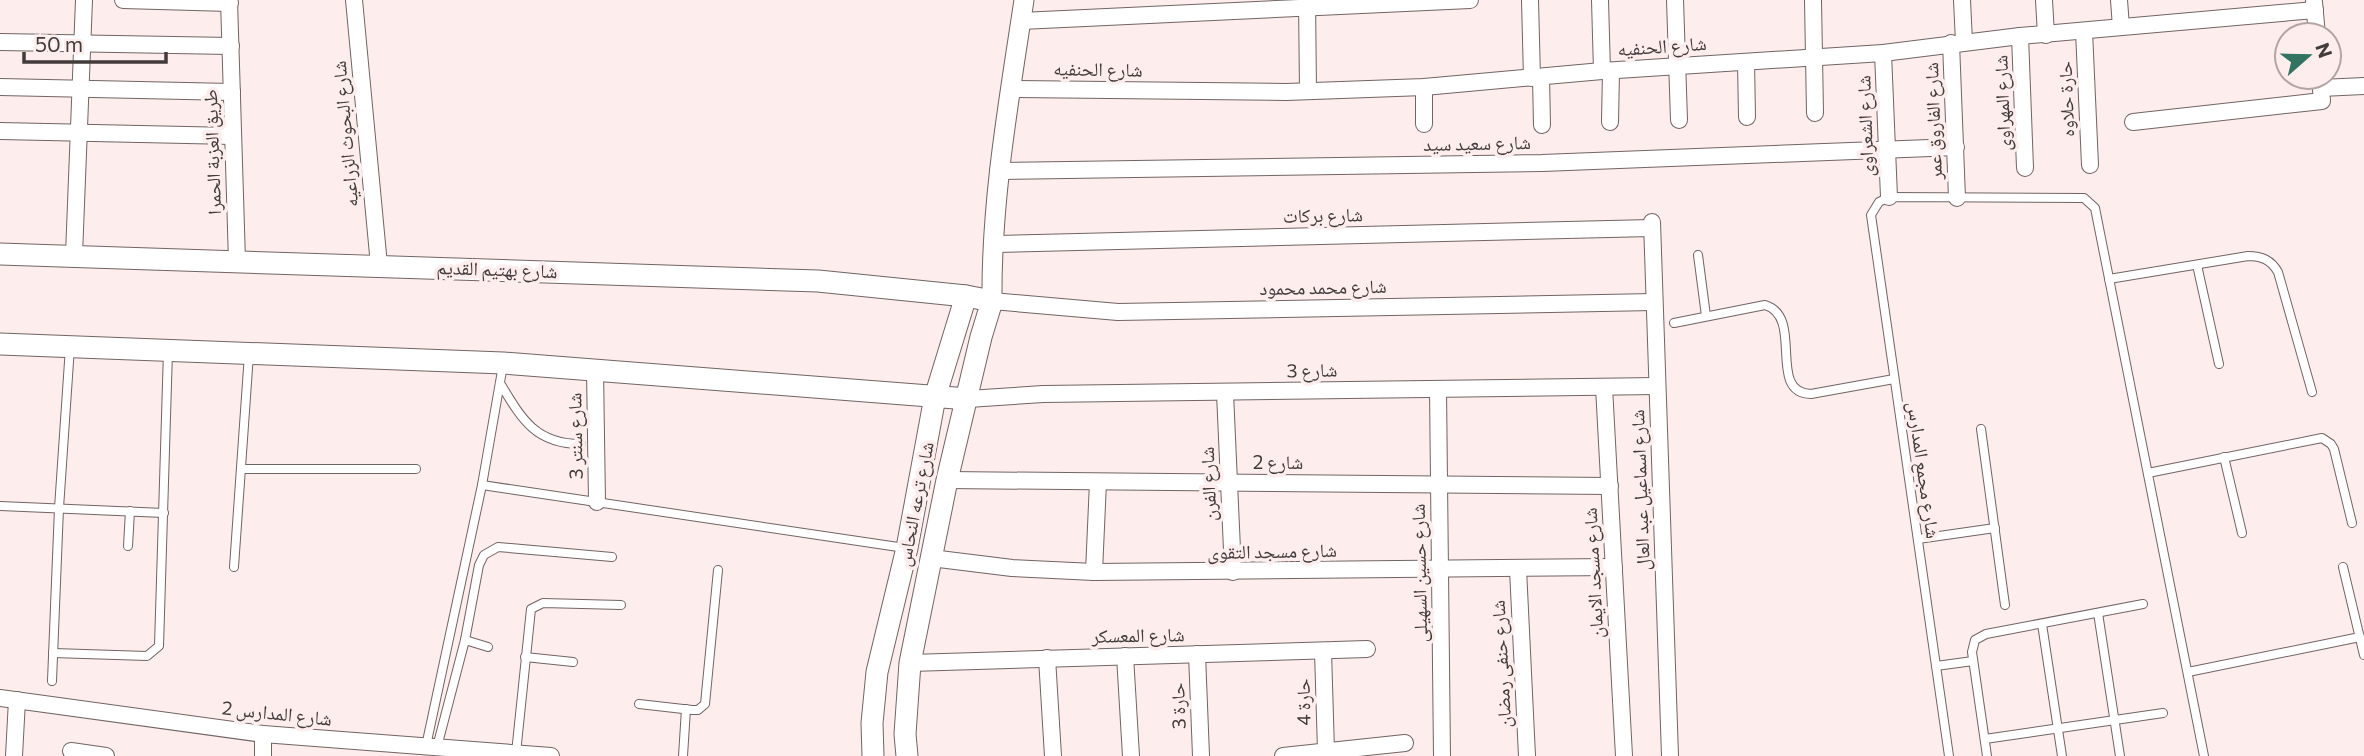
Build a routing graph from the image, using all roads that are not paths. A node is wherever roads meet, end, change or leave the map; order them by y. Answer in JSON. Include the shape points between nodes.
{"nodes":[{"id":1,"x":84,"y":0,"type":"edge"},
{"id":2,"x":123,"y":0,"type":"edge"},
{"id":3,"x":354,"y":0,"type":"edge"},
{"id":4,"x":1024,"y":0,"type":"edge"},
{"id":5,"x":1470,"y":0,"type":"edge"},
{"id":6,"x":1530,"y":0,"type":"edge"},
{"id":7,"x":1600,"y":0,"type":"edge"},
{"id":8,"x":1675,"y":0,"type":"edge"},
{"id":9,"x":1813,"y":0,"type":"edge"},
{"id":10,"x":1962,"y":0,"type":"edge"},
{"id":11,"x":2044,"y":0,"type":"edge"},
{"id":12,"x":2119,"y":0,"type":"edge"},
{"id":13,"x":2218,"y":0,"type":"edge"},
{"id":14,"x":230,"y":1,"type":"edge"},
{"id":15,"x":1307,"y":4,"type":"edge"},
{"id":16,"x":2314,"y":5,"type":"edge"},
{"id":17,"x":2219,"y":18,"type":"junction"},
{"id":18,"x":1020,"y":20,"type":"junction"},
{"id":19,"x":2121,"y":27,"type":"junction"},
{"id":20,"x":2084,"y":31,"type":"junction"},
{"id":21,"x":2046,"y":35,"type":"junction"},
{"id":22,"x":2020,"y":36,"type":"junction"},
{"id":23,"x":0,"y":42,"type":"edge"},
{"id":24,"x":82,"y":43,"type":"junction"},
{"id":25,"x":1957,"y":43,"type":"junction"},
{"id":26,"x":231,"y":46,"type":"junction"},
{"id":27,"x":1883,"y":53,"type":"junction"},
{"id":28,"x":1815,"y":58,"type":"junction"},
{"id":29,"x":1746,"y":62,"type":"junction"},
{"id":30,"x":1679,"y":65,"type":"junction"},
{"id":31,"x":1607,"y":71,"type":"junction"},
{"id":32,"x":1536,"y":78,"type":"junction"},
{"id":33,"x":2364,"y":86,"type":"edge"},
{"id":34,"x":0,"y":87,"type":"edge"},
{"id":35,"x":1424,"y":87,"type":"junction"},
{"id":36,"x":2343,"y":87,"type":"edge"},
{"id":37,"x":81,"y":89,"type":"junction"},
{"id":38,"x":1010,"y":89,"type":"junction"},
{"id":39,"x":1308,"y":91,"type":"junction"},
{"id":40,"x":2310,"y":91,"type":"edge"},
{"id":41,"x":232,"y":92,"type":"junction"},
{"id":42,"x":1815,"y":113,"type":"dead end"},
{"id":43,"x":1747,"y":117,"type":"dead end"},
{"id":44,"x":1679,"y":120,"type":"dead end"},
{"id":45,"x":1611,"y":122,"type":"dead end"},
{"id":46,"x":2133,"y":122,"type":"dead end"},
{"id":47,"x":1424,"y":124,"type":"dead end"},
{"id":48,"x":1542,"y":125,"type":"dead end"},
{"id":49,"x":0,"y":131,"type":"edge"},
{"id":50,"x":79,"y":133,"type":"junction"},
{"id":51,"x":233,"y":136,"type":"junction"},
{"id":52,"x":1956,"y":147,"type":"junction"},
{"id":53,"x":1888,"y":150,"type":"junction"},
{"id":54,"x":2090,"y":164,"type":"dead end"},
{"id":55,"x":2025,"y":168,"type":"dead end"},
{"id":56,"x":998,"y":171,"type":"junction"},
{"id":57,"x":1889,"y":197,"type":"junction"},
{"id":58,"x":1957,"y":198,"type":"junction"},
{"id":59,"x":1652,"y":225,"type":"joint"},
{"id":60,"x":0,"y":254,"type":"edge"},
{"id":61,"x":993,"y":254,"type":"junction"},
{"id":62,"x":74,"y":255,"type":"junction"},
{"id":63,"x":1698,"y":255,"type":"dead end"},
{"id":64,"x":236,"y":261,"type":"junction"},
{"id":65,"x":379,"y":265,"type":"junction"},
{"id":66,"x":2197,"y":265,"type":"junction"},
{"id":67,"x":2109,"y":279,"type":"junction"},
{"id":68,"x":966,"y":296,"type":"junction"},
{"id":69,"x":992,"y":301,"type":"junction"},
{"id":70,"x":1654,"y":302,"type":"junction"},
{"id":71,"x":1706,"y":316,"type":"junction"},
{"id":72,"x":1675,"y":323,"type":"dead end"},
{"id":73,"x":0,"y":345,"type":"edge"},
{"id":74,"x":71,"y":347,"type":"junction"},
{"id":75,"x":168,"y":351,"type":"junction"},
{"id":76,"x":248,"y":354,"type":"junction"},
{"id":77,"x":2219,"y":364,"type":"dead end"},
{"id":78,"x":595,"y":370,"type":"junction"},
{"id":79,"x":502,"y":373,"type":"junction"},
{"id":80,"x":1894,"y":379,"type":"junction"},
{"id":81,"x":1657,"y":386,"type":"junction"},
{"id":82,"x":1604,"y":387,"type":"junction"},
{"id":83,"x":1438,"y":389,"type":"junction"},
{"id":84,"x":2312,"y":392,"type":"dead end"},
{"id":85,"x":1225,"y":393,"type":"junction"},
{"id":86,"x":935,"y":397,"type":"junction"},
{"id":87,"x":968,"y":399,"type":"junction"},
{"id":88,"x":1981,"y":429,"type":"dead end"},
{"id":89,"x":581,"y":444,"type":"dead end"},
{"id":90,"x":2224,"y":457,"type":"junction"},
{"id":91,"x":240,"y":469,"type":"junction"},
{"id":92,"x":416,"y":469,"type":"dead end"},
{"id":93,"x":2148,"y":473,"type":"junction"},
{"id":94,"x":947,"y":480,"type":"junction"},
{"id":95,"x":1098,"y":482,"type":"junction"},
{"id":96,"x":1229,"y":483,"type":"junction"},
{"id":97,"x":482,"y":485,"type":"junction"},
{"id":98,"x":1439,"y":485,"type":"junction"},
{"id":99,"x":1610,"y":486,"type":"junction"},
{"id":100,"x":597,"y":502,"type":"junction"},
{"id":101,"x":0,"y":506,"type":"edge"},
{"id":102,"x":60,"y":508,"type":"junction"},
{"id":103,"x":130,"y":511,"type":"junction"},
{"id":104,"x":164,"y":513,"type":"junction"},
{"id":105,"x":2352,"y":523,"type":"dead end"},
{"id":106,"x":1995,"y":528,"type":"junction"},
{"id":107,"x":2242,"y":533,"type":"dead end"},
{"id":108,"x":1918,"y":538,"type":"junction"},
{"id":109,"x":128,"y":546,"type":"dead end"},
{"id":110,"x":907,"y":548,"type":"junction"},
{"id":111,"x":612,"y":557,"type":"dead end"},
{"id":112,"x":931,"y":558,"type":"junction"},
{"id":113,"x":234,"y":567,"type":"dead end"},
{"id":114,"x":1614,"y":567,"type":"junction"},
{"id":115,"x":2343,"y":567,"type":"dead end"},
{"id":116,"x":1518,"y":569,"type":"junction"},
{"id":117,"x":718,"y":570,"type":"dead end"},
{"id":118,"x":1440,"y":570,"type":"junction"},
{"id":119,"x":1094,"y":572,"type":"junction"},
{"id":120,"x":1233,"y":572,"type":"junction"},
{"id":121,"x":2006,"y":604,"type":"dead end"},
{"id":122,"x":2143,"y":604,"type":"dead end"},
{"id":123,"x":621,"y":605,"type":"dead end"},
{"id":124,"x":2098,"y":613,"type":"junction"},
{"id":125,"x":2042,"y":624,"type":"junction"},
{"id":126,"x":2360,"y":638,"type":"junction"},
{"id":127,"x":465,"y":640,"type":"junction"},
{"id":128,"x":488,"y":648,"type":"dead end"},
{"id":129,"x":1367,"y":649,"type":"dead end"},
{"id":130,"x":1323,"y":651,"type":"junction"},
{"id":131,"x":53,"y":653,"type":"junction"},
{"id":132,"x":1197,"y":654,"type":"junction"},
{"id":133,"x":2364,"y":655,"type":"edge"},
{"id":134,"x":1125,"y":656,"type":"junction"},
{"id":135,"x":525,"y":657,"type":"junction"},
{"id":136,"x":1047,"y":658,"type":"junction"},
{"id":137,"x":1973,"y":661,"type":"junction"},
{"id":138,"x":573,"y":662,"type":"dead end"},
{"id":139,"x":910,"y":663,"type":"junction"},
{"id":140,"x":1936,"y":666,"type":"junction"},
{"id":141,"x":2188,"y":671,"type":"junction"},
{"id":142,"x":52,"y":681,"type":"dead end"},
{"id":143,"x":0,"y":698,"type":"edge"},
{"id":144,"x":17,"y":700,"type":"junction"},
{"id":145,"x":639,"y":704,"type":"dead end"},
{"id":146,"x":686,"y":709,"type":"junction"},
{"id":147,"x":2163,"y":713,"type":"dead end"},
{"id":148,"x":2115,"y":720,"type":"junction"},
{"id":149,"x":2058,"y":729,"type":"junction"},
{"id":150,"x":263,"y":734,"type":"junction"},
{"id":151,"x":1984,"y":739,"type":"junction"},
{"id":152,"x":1405,"y":743,"type":"dead end"},
{"id":153,"x":432,"y":747,"type":"junction"},
{"id":154,"x":337,"y":748,"type":"edge"},
{"id":155,"x":405,"y":751,"type":"edge"},
{"id":156,"x":1326,"y":751,"type":"junction"},
{"id":157,"x":82,"y":753,"type":"edge"},
{"id":158,"x":516,"y":753,"type":"junction"},
{"id":159,"x":487,"y":754,"type":"edge"},
{"id":160,"x":14,"y":756,"type":"edge"},
{"id":161,"x":106,"y":756,"type":"edge"},
{"id":162,"x":263,"y":756,"type":"edge"},
{"id":163,"x":551,"y":756,"type":"edge"},
{"id":164,"x":683,"y":756,"type":"edge"},
{"id":165,"x":873,"y":756,"type":"edge"},
{"id":166,"x":907,"y":756,"type":"edge"},
{"id":167,"x":1053,"y":756,"type":"edge"},
{"id":168,"x":1131,"y":756,"type":"edge"},
{"id":169,"x":1200,"y":756,"type":"edge"},
{"id":170,"x":1283,"y":756,"type":"edge"},
{"id":171,"x":1442,"y":756,"type":"edge"},
{"id":172,"x":1527,"y":756,"type":"edge"},
{"id":173,"x":1624,"y":756,"type":"edge"},
{"id":174,"x":1670,"y":756,"type":"edge"},
{"id":175,"x":1950,"y":756,"type":"edge"},
{"id":176,"x":1987,"y":756,"type":"edge"},
{"id":177,"x":2062,"y":756,"type":"edge"},
{"id":178,"x":2120,"y":756,"type":"edge"},
{"id":179,"x":2204,"y":756,"type":"edge"}],
"edges":[{"from":1,"to":24,"type":"street"},
{"from":2,"to":14,"type":"street"},
{"from":3,"to":65,"type":"street","name":"شارع البحوث الزراعيه"},
{"from":4,"to":18,"type":"street","name":"شارع ترعه النحاس"},
{"from":5,"to":15,"type":"street"},
{"from":6,"to":32,"type":"street"},
{"from":7,"to":31,"type":"street"},
{"from":8,"to":30,"type":"street"},
{"from":9,"to":28,"type":"street"},
{"from":10,"to":25,"type":"street","name":"شارع الفاروق عمر"},
{"from":11,"to":21,"type":"street"},
{"from":12,"to":19,"type":"street"},
{"from":13,"to":17,"type":"street"},
{"from":14,"to":26,"type":"street","name":"طريق العزبة الحمرا"},
{"from":15,"to":18,"type":"street"},
{"from":15,"to":39,"type":"street"},
{"from":16,"to":17,"type":"street","name":"شارع الحنفيه"},
{"from":17,"to":19,"type":"street","name":"شارع الحنفيه"},
{"from":18,"to":38,"type":"street","name":"شارع ترعه النحاس"},
{"from":19,"to":20,"type":"street","name":"شارع الحنفيه"},
{"from":20,"to":21,"type":"street","name":"شارع الحنفيه"},
{"from":20,"to":54,"type":"street","name":"حارة حلاوه"},
{"from":21,"to":22,"type":"street","name":"شارع الحنفيه"},
{"from":22,"to":25,"type":"street","name":"شارع الحنفيه"},
{"from":22,"to":55,"type":"street","name":"شارع المهراوى"},
{"from":23,"to":24,"type":"street"},
{"from":24,"to":26,"type":"street"},
{"from":24,"to":37,"type":"street"},
{"from":25,"to":27,"type":"street","name":"شارع الحنفيه"},
{"from":25,"to":52,"type":"street","name":"شارع الفاروق عمر"},
{"from":26,"to":41,"type":"street","name":"طريق العزبة الحمرا"},
{"from":27,"to":28,"type":"street","name":"شارع الحنفيه"},
{"from":27,"to":53,"type":"street","name":"شارع الشعراوى"},
{"from":28,"to":29,"type":"street","name":"شارع الحنفيه"},
{"from":28,"to":42,"type":"street"},
{"from":29,"to":30,"type":"street","name":"شارع الحنفيه"},
{"from":29,"to":43,"type":"street"},
{"from":30,"to":31,"type":"street","name":"شارع الحنفيه"},
{"from":30,"to":44,"type":"street"},
{"from":31,"to":32,"type":"street","name":"شارع الحنفيه"},
{"from":31,"to":45,"type":"street"},
{"from":32,"to":35,"type":"street","name":"شارع الحنفيه"},
{"from":32,"to":48,"type":"street"},
{"from":33,"to":36,"type":"street"},
{"from":34,"to":37,"type":"street"},
{"from":35,"to":39,"type":"street","name":"شارع الحنفيه"},
{"from":35,"to":47,"type":"street"},
{"from":37,"to":41,"type":"street"},
{"from":37,"to":50,"type":"street"},
{"from":38,"to":39,"type":"street","name":"شارع الحنفيه"},
{"from":38,"to":56,"type":"street","name":"شارع ترعه النحاس"},
{"from":40,"to":46,"type":"street"},
{"from":41,"to":51,"type":"street","name":"طريق العزبة الحمرا"},
{"from":49,"to":50,"type":"street"},
{"from":50,"to":51,"type":"street"},
{"from":50,"to":62,"type":"street"},
{"from":51,"to":64,"type":"street","name":"طريق العزبة الحمرا"},
{"from":52,"to":53,"type":"street","name":"شارع سعيد سيد"},
{"from":52,"to":58,"type":"street","name":"شارع الفاروق عمر"},
{"from":53,"to":56,"type":"street","name":"شارع سعيد سيد","via":[[1542,163]]},
{"from":53,"to":57,"type":"street","name":"شارع الشعراوى"},
{"from":56,"to":61,"type":"street","name":"شارع ترعه النحاس"},
{"from":57,"to":58,"type":"lane"},
{"from":57,"to":80,"type":"lane","name":"شارع مجمع المدارس","via":[[1879,202],[1871,215]]},
{"from":58,"to":67,"type":"lane","via":[[2089,200],[2095,208]]},
{"from":59,"to":61,"type":"street","name":"شارع بركات"},
{"from":59,"to":70,"type":"street","name":"شارع اسماعيل عبد العال"},
{"from":60,"to":62,"type":"main road","name":"شارع بهتيم القديم"},
{"from":61,"to":68,"type":"street","name":"شارع ترعه النحاس"},
{"from":61,"to":69,"type":"street","name":"شارع ترعه النحاس"},
{"from":62,"to":64,"type":"main road","name":"شارع بهتيم القديم"},
{"from":63,"to":71,"type":"lane"},
{"from":64,"to":65,"type":"main road","name":"شارع بهتيم القديم"},
{"from":65,"to":68,"type":"main road","name":"شارع بهتيم القديم","via":[[818,281]]},
{"from":66,"to":67,"type":"lane"},
{"from":66,"to":77,"type":"lane"},
{"from":66,"to":84,"type":"lane","via":[[2255,256],[2274,266]]},
{"from":67,"to":93,"type":"lane"},
{"from":68,"to":69,"type":"main road","name":"شارع بهتيم القديم"},
{"from":68,"to":86,"type":"main road","name":"شارع ترعه النحاس"},
{"from":69,"to":70,"type":"street","name":"شارع محمد محمود","via":[[1118,312]]},
{"from":69,"to":87,"type":"main road","name":"شارع ترعه النحاس"},
{"from":70,"to":81,"type":"street","name":"شارع اسماعيل عبد العال"},
{"from":71,"to":72,"type":"lane"},
{"from":71,"to":80,"type":"lane","via":[[1759,305],[1776,310],[1782,320],[1790,381],[1800,393]]},
{"from":73,"to":74,"type":"main road"},
{"from":74,"to":75,"type":"main road"},
{"from":74,"to":102,"type":"lane"},
{"from":75,"to":76,"type":"main road"},
{"from":75,"to":104,"type":"lane"},
{"from":76,"to":79,"type":"main road"},
{"from":76,"to":91,"type":"lane"},
{"from":78,"to":79,"type":"main road"},
{"from":78,"to":86,"type":"main road"},
{"from":78,"to":100,"type":"street","name":"شارع سنتر 3"},
{"from":79,"to":89,"type":"lane","via":[[519,414],[537,433]]},
{"from":79,"to":97,"type":"lane"},
{"from":80,"to":108,"type":"lane","name":"شارع مجمع المدارس"},
{"from":81,"to":82,"type":"street","name":"شارع 3"},
{"from":81,"to":174,"type":"street","name":"شارع اسماعيل عبد العال"},
{"from":82,"to":83,"type":"street","name":"شارع 3"},
{"from":82,"to":99,"type":"street","name":"شارع مسجد الايمان"},
{"from":83,"to":85,"type":"street","name":"شارع 3"},
{"from":83,"to":98,"type":"street","name":"شارع حسين السهيلى"},
{"from":85,"to":87,"type":"street","name":"شارع 3"},
{"from":85,"to":96,"type":"street","name":"شارع الفرن"},
{"from":86,"to":87,"type":"main road"},
{"from":86,"to":110,"type":"main road","name":"شارع ترعه النحاس"},
{"from":87,"to":94,"type":"main road","name":"شارع ترعه النحاس"},
{"from":88,"to":106,"type":"lane"},
{"from":90,"to":93,"type":"lane"},
{"from":90,"to":105,"type":"lane","via":[[2316,438],[2327,440],[2334,449]]},
{"from":90,"to":107,"type":"lane"},
{"from":91,"to":92,"type":"lane"},
{"from":91,"to":113,"type":"lane"},
{"from":93,"to":141,"type":"lane"},
{"from":94,"to":95,"type":"street","name":"شارع 2"},
{"from":94,"to":112,"type":"main road","name":"شارع ترعه النحاس"},
{"from":95,"to":96,"type":"street","name":"شارع 2"},
{"from":95,"to":119,"type":"street"},
{"from":96,"to":98,"type":"street","name":"شارع 2"},
{"from":96,"to":120,"type":"street","name":"شارع الفرن"},
{"from":97,"to":100,"type":"lane"},
{"from":97,"to":153,"type":"lane"},
{"from":98,"to":99,"type":"street","name":"شارع 2"},
{"from":98,"to":118,"type":"street","name":"شارع حسين السهيلى"},
{"from":99,"to":114,"type":"street","name":"شارع مسجد الايمان"},
{"from":100,"to":110,"type":"lane"},
{"from":101,"to":102,"type":"lane"},
{"from":102,"to":103,"type":"lane"},
{"from":102,"to":131,"type":"lane"},
{"from":103,"to":104,"type":"lane"},
{"from":103,"to":109,"type":"lane"},
{"from":104,"to":131,"type":"lane","via":[[161,641],[156,651],[147,656]]},
{"from":106,"to":108,"type":"lane"},
{"from":106,"to":121,"type":"lane"},
{"from":108,"to":140,"type":"lane","name":"شارع مجمع المدارس"},
{"from":110,"to":165,"type":"main road","name":"شارع ترعه النحاس","via":[[877,672]]},
{"from":111,"to":127,"type":"lane","via":[[493,549],[479,565]]},
{"from":112,"to":119,"type":"street","name":"شارع مسجد التقوى"},
{"from":112,"to":139,"type":"main road","name":"شارع ترعه النحاس"},
{"from":114,"to":116,"type":"street","name":"شارع مسجد التقوى"},
{"from":114,"to":173,"type":"street","name":"شارع مسجد الايمان"},
{"from":115,"to":126,"type":"lane"},
{"from":116,"to":118,"type":"street","name":"شارع مسجد التقوى"},
{"from":116,"to":172,"type":"street","name":"شارع حنفى رمضان"},
{"from":117,"to":146,"type":"lane","via":[[706,700],[698,710]]},
{"from":118,"to":120,"type":"street","name":"شارع مسجد التقوى"},
{"from":118,"to":171,"type":"street","name":"شارع حسين السهيلى"},
{"from":119,"to":120,"type":"street","name":"شارع مسجد التقوى"},
{"from":122,"to":124,"type":"lane"},
{"from":123,"to":135,"type":"lane","via":[[534,605],[529,613]]},
{"from":124,"to":125,"type":"lane"},
{"from":124,"to":148,"type":"lane"},
{"from":125,"to":137,"type":"lane","via":[[1980,636],[1973,646]]},
{"from":125,"to":149,"type":"lane"},
{"from":126,"to":133,"type":"lane"},
{"from":126,"to":141,"type":"lane"},
{"from":127,"to":128,"type":"lane"},
{"from":127,"to":153,"type":"lane"},
{"from":129,"to":130,"type":"street","name":"شارع المعسكر"},
{"from":130,"to":132,"type":"street","name":"شارع المعسكر"},
{"from":130,"to":156,"type":"street","name":"حارة 4"},
{"from":131,"to":142,"type":"lane"},
{"from":132,"to":134,"type":"street","name":"شارع المعسكر"},
{"from":132,"to":169,"type":"street","name":"حارة 3"},
{"from":134,"to":136,"type":"street","name":"شارع المعسكر"},
{"from":134,"to":168,"type":"street"},
{"from":135,"to":138,"type":"lane"},
{"from":135,"to":158,"type":"lane"},
{"from":136,"to":139,"type":"street","name":"شارع المعسكر"},
{"from":136,"to":167,"type":"street"},
{"from":137,"to":140,"type":"lane"},
{"from":137,"to":151,"type":"lane"},
{"from":139,"to":166,"type":"main road","name":"شارع ترعه النحاس"},
{"from":140,"to":175,"type":"lane","name":"شارع مجمع المدارس"},
{"from":141,"to":179,"type":"lane"},
{"from":143,"to":144,"type":"street","name":"شارع المدارس 2"},
{"from":144,"to":150,"type":"street","name":"شارع المدارس 2"},
{"from":144,"to":160,"type":"street"},
{"from":145,"to":146,"type":"lane"},
{"from":146,"to":164,"type":"lane"},
{"from":147,"to":148,"type":"lane"},
{"from":148,"to":149,"type":"lane"},
{"from":148,"to":178,"type":"lane"},
{"from":149,"to":151,"type":"lane"},
{"from":149,"to":177,"type":"lane"},
{"from":150,"to":154,"type":"street","name":"شارع المدارس 2"},
{"from":150,"to":162,"type":"street"},
{"from":151,"to":176,"type":"lane"},
{"from":152,"to":156,"type":"street"},
{"from":153,"to":155,"type":"street","name":"شارع المدارس 2"},
{"from":153,"to":159,"type":"street","name":"شارع المدارس 2"},
{"from":154,"to":155,"type":"street","name":"شارع المدارس 2"},
{"from":156,"to":170,"type":"street"},
{"from":157,"to":161,"type":"street"},
{"from":158,"to":159,"type":"street","name":"شارع المدارس 2"},
{"from":158,"to":163,"type":"street","name":"شارع المدارس 2"}]}
